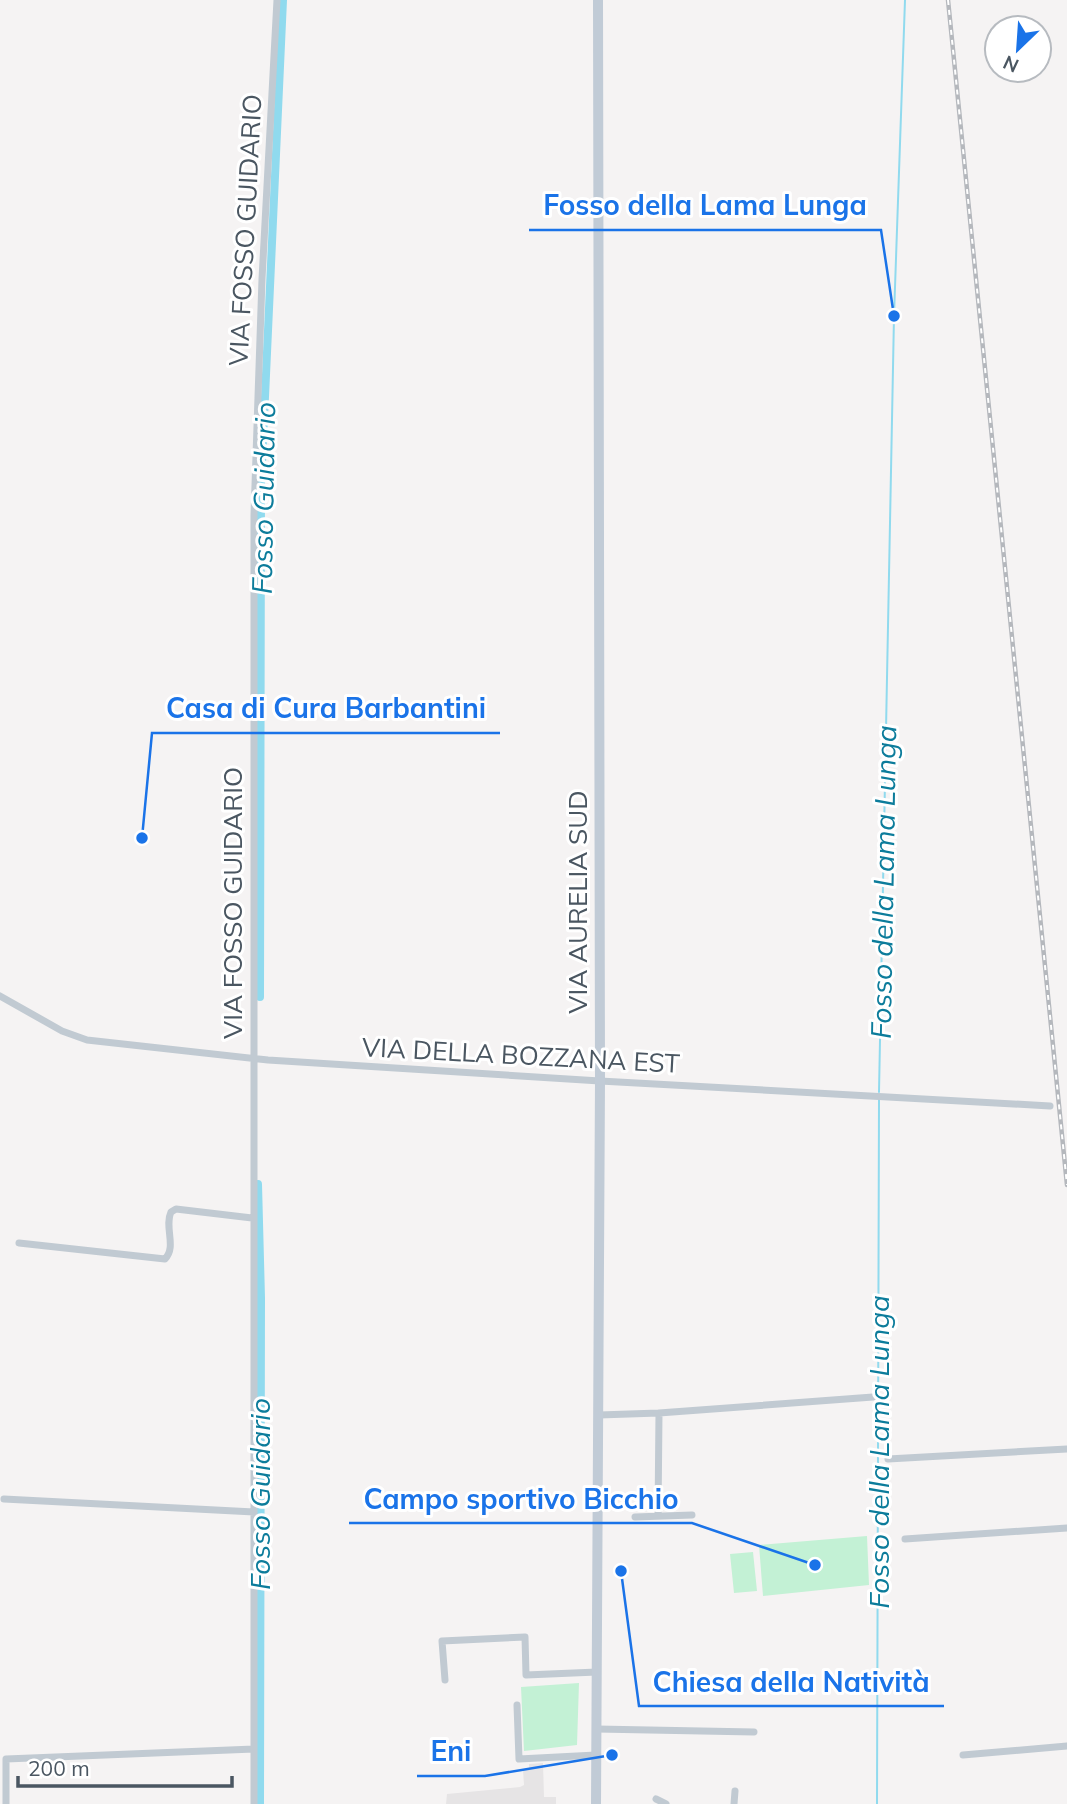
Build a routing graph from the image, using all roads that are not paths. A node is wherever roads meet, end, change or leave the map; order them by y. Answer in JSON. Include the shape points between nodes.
{"nodes":[{"id":1,"x":277,"y":0,"type":"edge"},
{"id":2,"x":598,"y":0,"type":"edge"},
{"id":3,"x":0,"y":996,"type":"edge"},
{"id":4,"x":253,"y":1059,"type":"junction"},
{"id":5,"x":600,"y":1081,"type":"junction"},
{"id":6,"x":1050,"y":1106,"type":"dead end"},
{"id":7,"x":252,"y":1218,"type":"junction"},
{"id":8,"x":19,"y":1243,"type":"dead end"},
{"id":9,"x":873,"y":1398,"type":"dead end"},
{"id":10,"x":659,"y":1413,"type":"junction"},
{"id":11,"x":599,"y":1415,"type":"junction"},
{"id":12,"x":1067,"y":1449,"type":"edge"},
{"id":13,"x":888,"y":1459,"type":"dead end"},
{"id":14,"x":4,"y":1499,"type":"dead end"},
{"id":15,"x":254,"y":1512,"type":"junction"},
{"id":16,"x":692,"y":1515,"type":"dead end"},
{"id":17,"x":658,"y":1516,"type":"junction"},
{"id":18,"x":635,"y":1517,"type":"dead end"},
{"id":19,"x":1067,"y":1528,"type":"edge"},
{"id":20,"x":905,"y":1539,"type":"dead end"},
{"id":21,"x":597,"y":1672,"type":"junction"},
{"id":22,"x":444,"y":1680,"type":"dead end"},
{"id":23,"x":517,"y":1705,"type":"dead end"},
{"id":24,"x":597,"y":1728,"type":"junction"},
{"id":25,"x":754,"y":1732,"type":"dead end"},
{"id":26,"x":1067,"y":1746,"type":"edge"},
{"id":27,"x":254,"y":1749,"type":"junction"},
{"id":28,"x":596,"y":1755,"type":"junction"},
{"id":29,"x":963,"y":1755,"type":"dead end"},
{"id":30,"x":735,"y":1791,"type":"dead end"},
{"id":31,"x":656,"y":1799,"type":"dead end"},
{"id":32,"x":6,"y":1804,"type":"edge"},
{"id":33,"x":254,"y":1804,"type":"edge"},
{"id":34,"x":596,"y":1804,"type":"edge"},
{"id":35,"x":666,"y":1804,"type":"edge"},
{"id":36,"x":734,"y":1804,"type":"edge"}],
"edges":[{"from":1,"to":4,"type":"street","name":"VIA FOSSO GUIDARIO","via":[[254,515]]},
{"from":2,"to":5,"type":"main road","name":"VIA AURELIA SUD"},
{"from":3,"to":4,"type":"street","name":"VIA DELLA BOZZANA EST","via":[[87,1040]]},
{"from":4,"to":5,"type":"street","name":"VIA DELLA BOZZANA EST"},
{"from":4,"to":7,"type":"street","name":"VIA FOSSO GUIDARIO"},
{"from":5,"to":6,"type":"street","name":"VIA DELLA BOZZANA EST"},
{"from":5,"to":11,"type":"main road","name":"VIA AURELIA SUD"},
{"from":7,"to":8,"type":"street","via":[[176,1209],[168,1217],[170,1251],[165,1259]]},
{"from":7,"to":15,"type":"street","name":"VIA FOSSO GUIDARIO"},
{"from":9,"to":10,"type":"street"},
{"from":10,"to":11,"type":"street"},
{"from":10,"to":17,"type":"street"},
{"from":11,"to":21,"type":"main road","name":"VIA AURELIA SUD"},
{"from":12,"to":13,"type":"street"},
{"from":14,"to":15,"type":"street"},
{"from":15,"to":27,"type":"street","name":"VIA FOSSO GUIDARIO"},
{"from":16,"to":17,"type":"street"},
{"from":17,"to":18,"type":"street"},
{"from":19,"to":20,"type":"street"},
{"from":21,"to":22,"type":"street","via":[[526,1675],[525,1637],[511,1637],[442,1641]]},
{"from":21,"to":24,"type":"main road","name":"VIA AURELIA SUD"},
{"from":23,"to":28,"type":"street","via":[[519,1759]]},
{"from":24,"to":25,"type":"street"},
{"from":24,"to":28,"type":"main road","name":"VIA AURELIA SUD"},
{"from":26,"to":29,"type":"street"},
{"from":27,"to":32,"type":"street","via":[[6,1759]]},
{"from":27,"to":33,"type":"street","name":"VIA FOSSO GUIDARIO"},
{"from":28,"to":34,"type":"main road","name":"VIA AURELIA SUD"},
{"from":30,"to":36,"type":"street"},
{"from":31,"to":35,"type":"street"}]}
